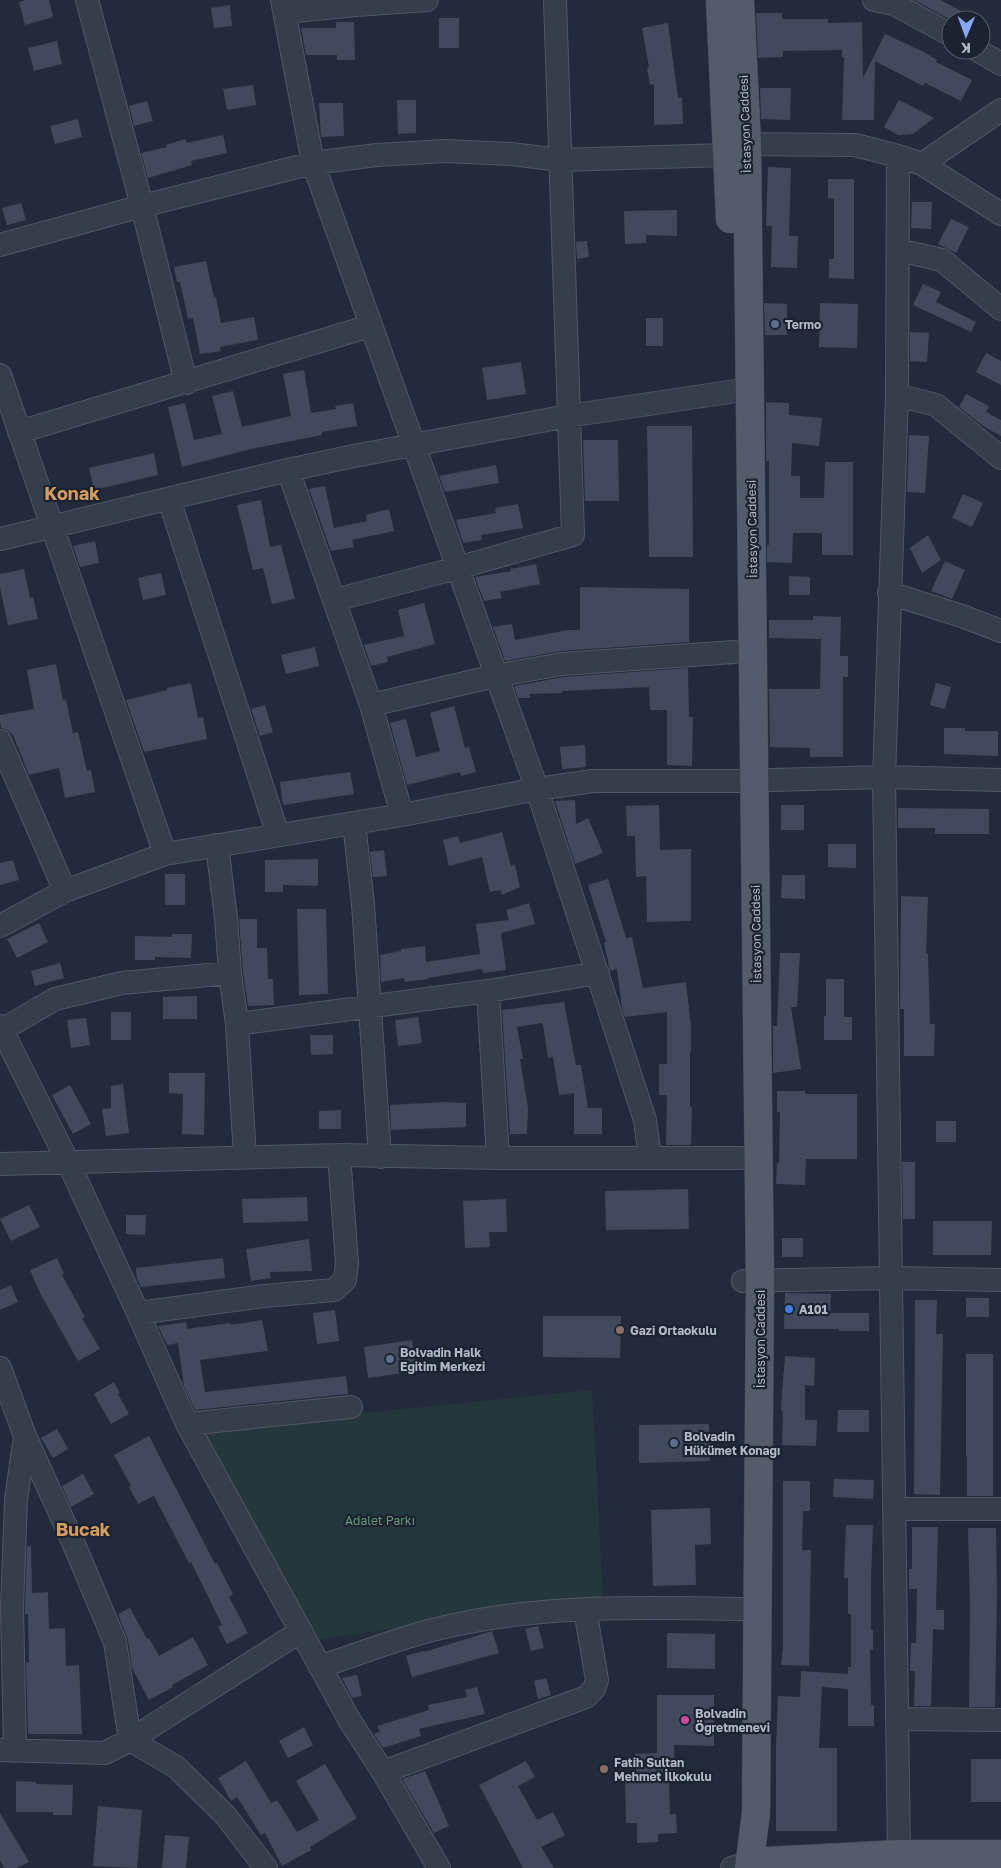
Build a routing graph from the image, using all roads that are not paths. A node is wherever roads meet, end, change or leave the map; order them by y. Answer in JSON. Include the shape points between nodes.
{"nodes":[{"id":1,"x":87,"y":0,"type":"edge"},
{"id":2,"x":427,"y":0,"type":"edge"},
{"id":3,"x":555,"y":0,"type":"edge"},
{"id":4,"x":720,"y":0,"type":"edge"},
{"id":5,"x":740,"y":0,"type":"edge"},
{"id":6,"x":874,"y":0,"type":"edge"},
{"id":7,"x":283,"y":6,"type":"edge"},
{"id":8,"x":941,"y":30,"type":"edge"},
{"id":9,"x":1001,"y":110,"type":"edge"},
{"id":10,"x":737,"y":150,"type":"junction"},
{"id":11,"x":898,"y":156,"type":"junction"},
{"id":12,"x":560,"y":160,"type":"junction"},
{"id":13,"x":312,"y":163,"type":"junction"},
{"id":14,"x":922,"y":164,"type":"junction"},
{"id":15,"x":142,"y":206,"type":"junction"},
{"id":16,"x":1001,"y":214,"type":"edge"},
{"id":17,"x":0,"y":245,"type":"edge"},
{"id":18,"x":898,"y":250,"type":"junction"},
{"id":19,"x":1001,"y":309,"type":"edge"},
{"id":20,"x":370,"y":326,"type":"junction"},
{"id":21,"x":0,"y":375,"type":"edge"},
{"id":22,"x":186,"y":383,"type":"junction"},
{"id":23,"x":736,"y":391,"type":"junction"},
{"id":24,"x":897,"y":395,"type":"junction"},
{"id":25,"x":568,"y":416,"type":"junction"},
{"id":26,"x":19,"y":432,"type":"junction"},
{"id":27,"x":413,"y":445,"type":"junction"},
{"id":28,"x":1001,"y":458,"type":"edge"},
{"id":29,"x":288,"y":470,"type":"junction"},
{"id":30,"x":169,"y":499,"type":"junction"},
{"id":31,"x":52,"y":527,"type":"junction"},
{"id":32,"x":0,"y":539,"type":"edge"},
{"id":33,"x":457,"y":568,"type":"junction"},
{"id":34,"x":889,"y":593,"type":"junction"},
{"id":35,"x":335,"y":600,"type":"junction"},
{"id":36,"x":1001,"y":631,"type":"edge"},
{"id":37,"x":734,"y":652,"type":"junction"},
{"id":38,"x":495,"y":676,"type":"junction"},
{"id":39,"x":371,"y":706,"type":"junction"},
{"id":40,"x":0,"y":741,"type":"edge"},
{"id":41,"x":884,"y":777,"type":"junction"},
{"id":42,"x":1001,"y":780,"type":"edge"},
{"id":43,"x":746,"y":781,"type":"junction"},
{"id":44,"x":537,"y":789,"type":"junction"},
{"id":45,"x":402,"y":815,"type":"junction"},
{"id":46,"x":354,"y":823,"type":"junction"},
{"id":47,"x":278,"y":835,"type":"junction"},
{"id":48,"x":217,"y":845,"type":"junction"},
{"id":49,"x":165,"y":854,"type":"junction"},
{"id":50,"x":65,"y":891,"type":"junction"},
{"id":51,"x":0,"y":926,"type":"edge"},
{"id":52,"x":230,"y":973,"type":"junction"},
{"id":53,"x":598,"y":973,"type":"junction"},
{"id":54,"x":488,"y":991,"type":"junction"},
{"id":55,"x":370,"y":1007,"type":"junction"},
{"id":56,"x":237,"y":1024,"type":"junction"},
{"id":57,"x":1,"y":1028,"type":"edge"},
{"id":58,"x":338,"y":1155,"type":"junction"},
{"id":59,"x":245,"y":1157,"type":"junction"},
{"id":60,"x":380,"y":1157,"type":"junction"},
{"id":61,"x":650,"y":1157,"type":"junction"},
{"id":62,"x":498,"y":1158,"type":"junction"},
{"id":63,"x":740,"y":1158,"type":"junction"},
{"id":64,"x":68,"y":1162,"type":"junction"},
{"id":65,"x":0,"y":1164,"type":"edge"},
{"id":66,"x":890,"y":1278,"type":"junction"},
{"id":67,"x":752,"y":1280,"type":"junction"},
{"id":68,"x":1001,"y":1280,"type":"edge"},
{"id":69,"x":138,"y":1313,"type":"junction"},
{"id":70,"x":0,"y":1368,"type":"edge"},
{"id":71,"x":351,"y":1406,"type":"dead end"},
{"id":72,"x":187,"y":1424,"type":"junction"},
{"id":73,"x":25,"y":1436,"type":"junction"},
{"id":74,"x":894,"y":1509,"type":"junction"},
{"id":75,"x":1001,"y":1509,"type":"edge"},
{"id":76,"x":585,"y":1609,"type":"junction"},
{"id":77,"x":744,"y":1609,"type":"junction"},
{"id":78,"x":301,"y":1631,"type":"junction"},
{"id":79,"x":320,"y":1667,"type":"junction"},
{"id":80,"x":898,"y":1719,"type":"junction"},
{"id":81,"x":1001,"y":1720,"type":"edge"},
{"id":82,"x":130,"y":1740,"type":"junction"},
{"id":83,"x":7,"y":1751,"type":"edge"},
{"id":84,"x":383,"y":1772,"type":"junction"},
{"id":85,"x":1001,"y":1854,"type":"edge"},
{"id":86,"x":900,"y":1861,"type":"edge"},
{"id":87,"x":744,"y":1866,"type":"edge"},
{"id":88,"x":266,"y":1868,"type":"edge"},
{"id":89,"x":439,"y":1868,"type":"edge"}],
"edges":[{"from":1,"to":15,"type":"street"},
{"from":2,"to":7,"type":"street"},
{"from":3,"to":12,"type":"street"},
{"from":4,"to":10,"type":"main road"},
{"from":5,"to":10,"type":"main road","name":"İstasyon Caddesi"},
{"from":6,"to":8,"type":"street","via":[[894,4]]},
{"from":7,"to":13,"type":"street"},
{"from":9,"to":14,"type":"street"},
{"from":10,"to":11,"type":"street","via":[[855,145]]},
{"from":10,"to":12,"type":"street"},
{"from":10,"to":23,"type":"main road"},
{"from":10,"to":43,"type":"main road","name":"İstasyon Caddesi"},
{"from":11,"to":14,"type":"street"},
{"from":11,"to":18,"type":"street"},
{"from":12,"to":13,"type":"street","via":[[445,151]]},
{"from":12,"to":25,"type":"street"},
{"from":13,"to":15,"type":"street"},
{"from":13,"to":20,"type":"street"},
{"from":14,"to":16,"type":"street"},
{"from":15,"to":17,"type":"street"},
{"from":15,"to":22,"type":"street"},
{"from":18,"to":19,"type":"street","via":[[942,260]]},
{"from":18,"to":24,"type":"street"},
{"from":20,"to":22,"type":"street"},
{"from":20,"to":27,"type":"street"},
{"from":21,"to":26,"type":"street"},
{"from":22,"to":26,"type":"street"},
{"from":23,"to":25,"type":"street"},
{"from":23,"to":37,"type":"main road"},
{"from":24,"to":28,"type":"street","via":[[936,405]]},
{"from":24,"to":34,"type":"street"},
{"from":25,"to":27,"type":"street"},
{"from":25,"to":33,"type":"street","via":[[573,535]]},
{"from":26,"to":31,"type":"street"},
{"from":27,"to":29,"type":"street"},
{"from":27,"to":33,"type":"street"},
{"from":29,"to":30,"type":"street"},
{"from":29,"to":35,"type":"street"},
{"from":30,"to":31,"type":"street"},
{"from":30,"to":47,"type":"street"},
{"from":31,"to":32,"type":"street"},
{"from":31,"to":49,"type":"street"},
{"from":33,"to":35,"type":"street"},
{"from":33,"to":38,"type":"street"},
{"from":34,"to":36,"type":"street"},
{"from":34,"to":41,"type":"street"},
{"from":35,"to":39,"type":"street"},
{"from":37,"to":38,"type":"street","via":[[562,664]]},
{"from":37,"to":43,"type":"main road"},
{"from":38,"to":39,"type":"street"},
{"from":38,"to":44,"type":"street"},
{"from":39,"to":45,"type":"street"},
{"from":40,"to":50,"type":"street"},
{"from":41,"to":42,"type":"street"},
{"from":41,"to":43,"type":"street"},
{"from":41,"to":66,"type":"street"},
{"from":43,"to":44,"type":"street","via":[[593,781]]},
{"from":43,"to":63,"type":"main road"},
{"from":43,"to":67,"type":"main road","name":"İstasyon Caddesi"},
{"from":44,"to":45,"type":"street"},
{"from":44,"to":53,"type":"street"},
{"from":45,"to":46,"type":"street"},
{"from":46,"to":47,"type":"street"},
{"from":46,"to":55,"type":"street"},
{"from":47,"to":48,"type":"street"},
{"from":48,"to":49,"type":"street"},
{"from":48,"to":52,"type":"street"},
{"from":49,"to":50,"type":"street"},
{"from":50,"to":51,"type":"street"},
{"from":52,"to":56,"type":"street"},
{"from":52,"to":57,"type":"street","via":[[122,983],[55,999]]},
{"from":53,"to":54,"type":"street"},
{"from":53,"to":61,"type":"street","via":[[645,1120]]},
{"from":54,"to":55,"type":"street"},
{"from":54,"to":62,"type":"street"},
{"from":55,"to":56,"type":"street"},
{"from":55,"to":60,"type":"street"},
{"from":56,"to":59,"type":"street"},
{"from":57,"to":64,"type":"street"},
{"from":58,"to":59,"type":"street"},
{"from":58,"to":60,"type":"street"},
{"from":58,"to":69,"type":"street","via":[[346,1263],[345,1280],[334,1290]]},
{"from":59,"to":64,"type":"street"},
{"from":60,"to":62,"type":"street"},
{"from":61,"to":62,"type":"street"},
{"from":61,"to":63,"type":"street"},
{"from":63,"to":67,"type":"main road"},
{"from":64,"to":65,"type":"street"},
{"from":64,"to":69,"type":"street"},
{"from":66,"to":67,"type":"street"},
{"from":66,"to":68,"type":"street"},
{"from":66,"to":74,"type":"street"},
{"from":67,"to":77,"type":"main road"},
{"from":67,"to":87,"type":"main road","name":"İstasyon Caddesi","via":[[756,1813]]},
{"from":69,"to":72,"type":"street"},
{"from":70,"to":73,"type":"street"},
{"from":71,"to":72,"type":"street"},
{"from":72,"to":78,"type":"street"},
{"from":73,"to":82,"type":"street","via":[[115,1642]]},
{"from":73,"to":83,"type":"street","via":[[16,1500]]},
{"from":74,"to":75,"type":"street"},
{"from":74,"to":80,"type":"street"},
{"from":76,"to":77,"type":"street"},
{"from":76,"to":79,"type":"street","via":[[458,1624]]},
{"from":76,"to":84,"type":"street","via":[[597,1680],[594,1689],[586,1696]]},
{"from":77,"to":87,"type":"main road"},
{"from":78,"to":79,"type":"street"},
{"from":78,"to":82,"type":"street"},
{"from":79,"to":84,"type":"street","via":[[350,1722]]},
{"from":80,"to":81,"type":"street"},
{"from":80,"to":86,"type":"street"},
{"from":82,"to":83,"type":"street","via":[[105,1753]]},
{"from":82,"to":88,"type":"street","via":[[176,1767],[224,1816]]},
{"from":84,"to":89,"type":"street"},
{"from":85,"to":86,"type":"main road"},
{"from":86,"to":87,"type":"main road"}]}
